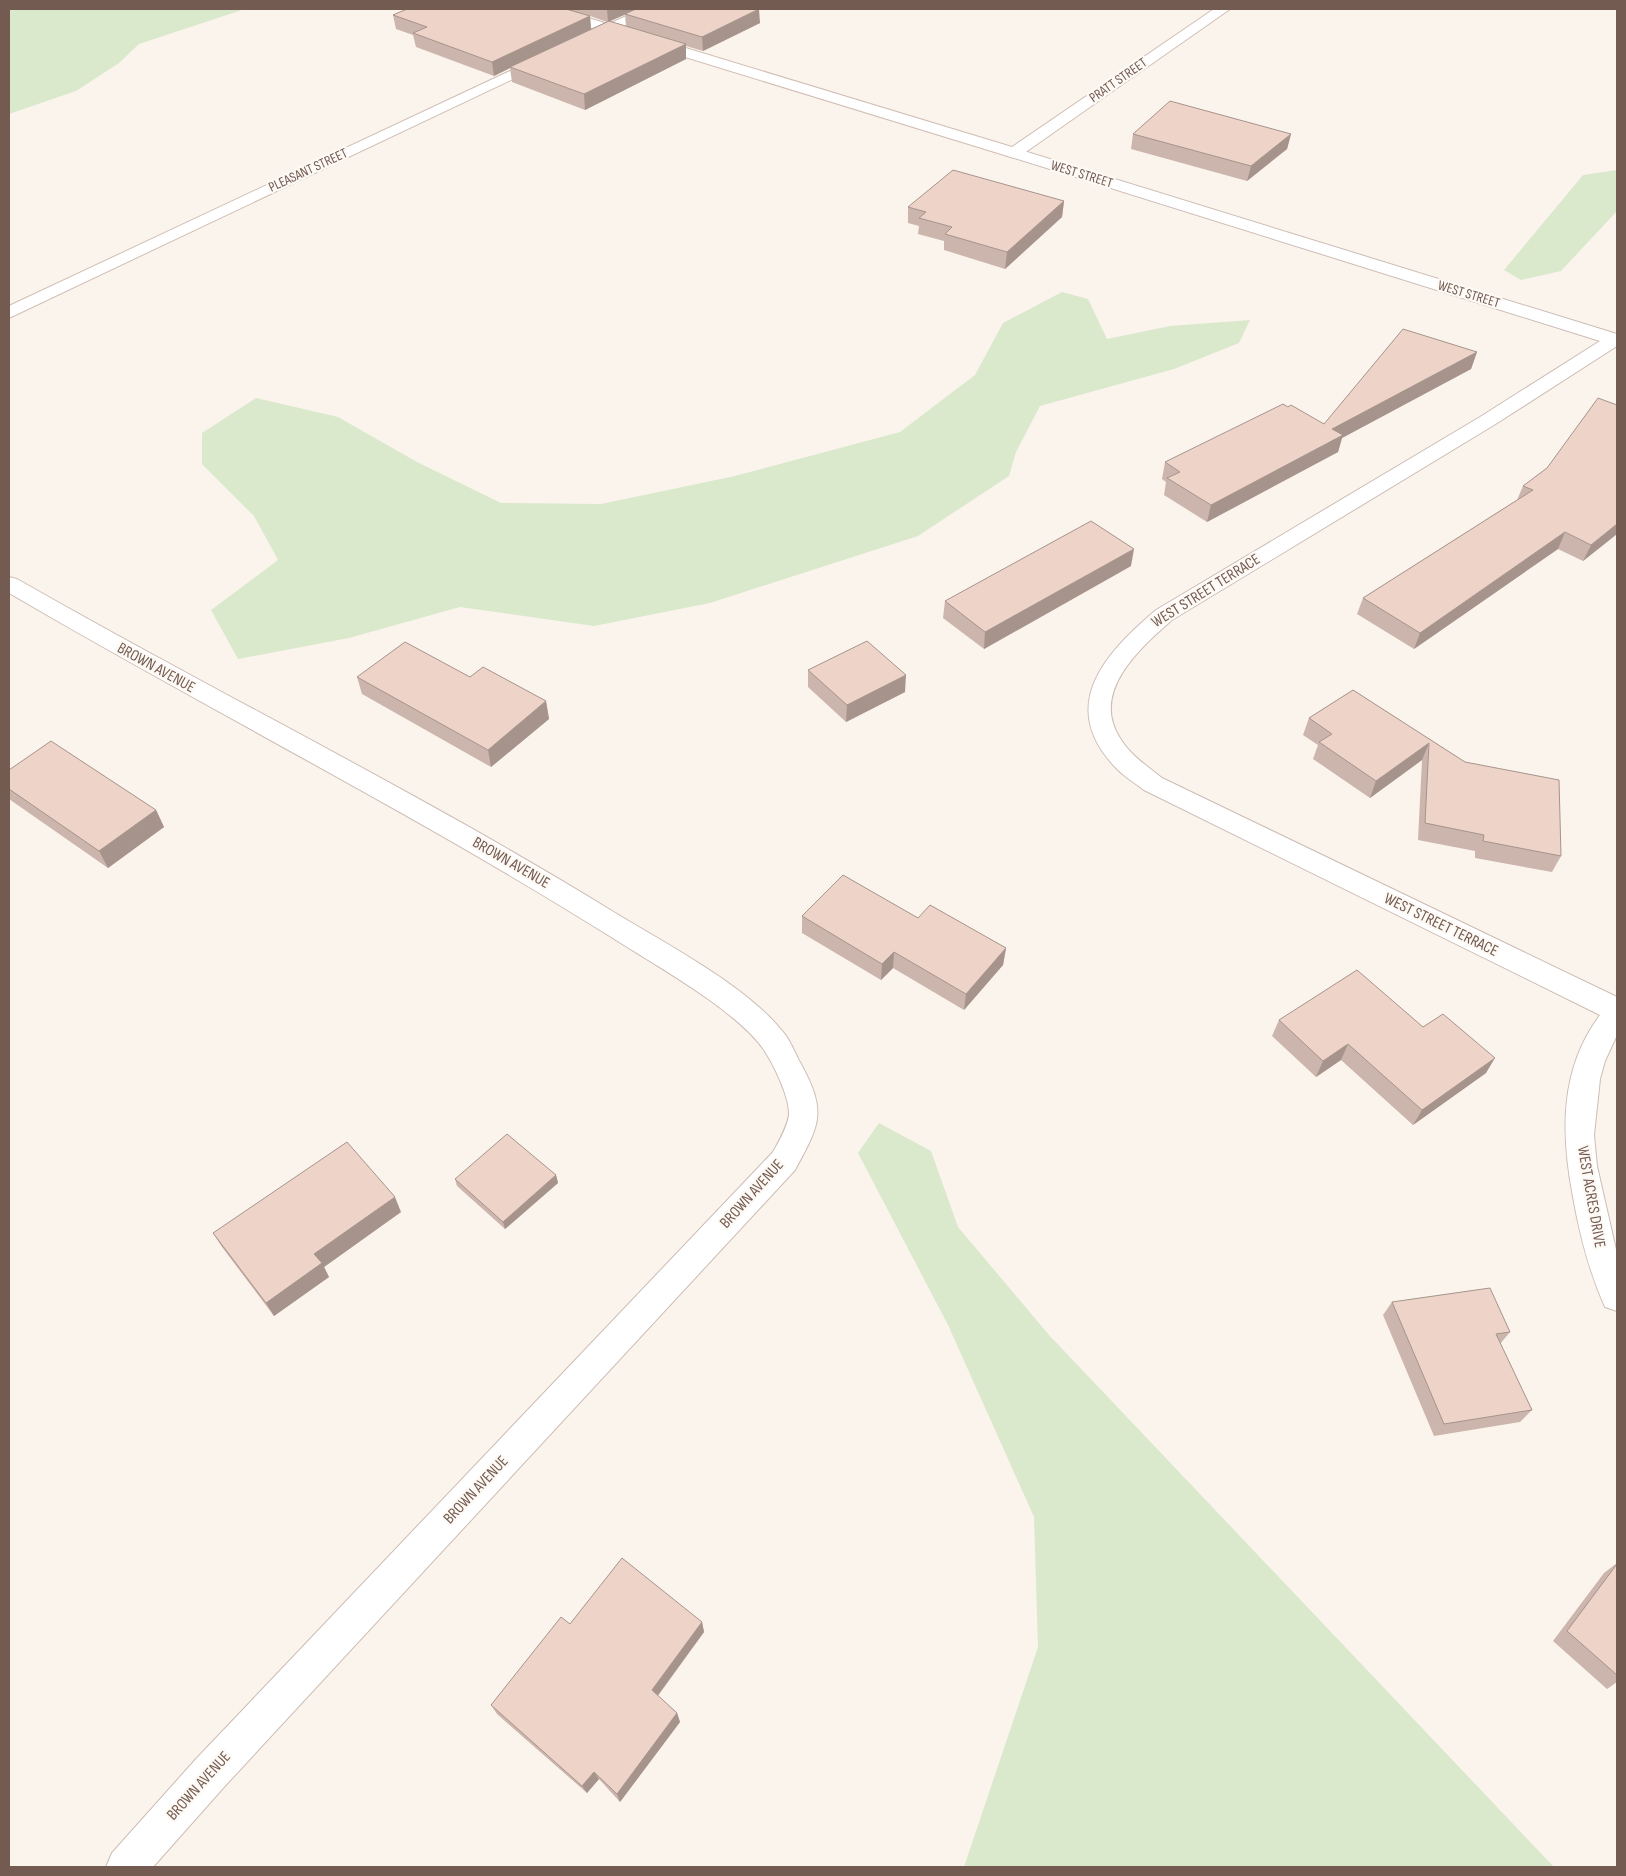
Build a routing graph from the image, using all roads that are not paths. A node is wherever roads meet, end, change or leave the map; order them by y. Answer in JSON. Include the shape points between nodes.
{"nodes":[{"id":1,"x":546,"y":9,"type":"edge"},
{"id":2,"x":653,"y":9,"type":"edge"},
{"id":3,"x":1223,"y":9,"type":"edge"},
{"id":4,"x":609,"y":28,"type":"junction"},
{"id":5,"x":591,"y":37,"type":"edge"},
{"id":6,"x":555,"y":54,"type":"edge"},
{"id":7,"x":1014,"y":153,"type":"junction"},
{"id":8,"x":9,"y":313,"type":"edge"},
{"id":9,"x":1616,"y":339,"type":"edge"},
{"id":10,"x":9,"y":584,"type":"edge"},
{"id":11,"x":1617,"y":1012,"type":"edge"},
{"id":12,"x":1617,"y":1296,"type":"edge"},
{"id":13,"x":126,"y":1867,"type":"edge"}],
"edges":[{"from":1,"to":4,"type":"street","name":"WEST STREET"},
{"from":2,"to":4,"type":"street"},
{"from":3,"to":7,"type":"street","name":"PRATT STREET"},
{"from":4,"to":5,"type":"street"},
{"from":4,"to":7,"type":"street","name":"WEST STREET"},
{"from":6,"to":8,"type":"street","name":"PLEASANT STREET"},
{"from":7,"to":9,"type":"street","name":"WEST STREET"},
{"from":9,"to":11,"type":"street","name":"WEST STREET TERRACE","via":[[1487,421],[1164,615],[1142,631],[1114,664],[1106,679],[1099,708],[1104,736],[1111,748],[1129,767],[1154,784]]},
{"from":10,"to":13,"type":"street","name":"BROWN AVENUE","via":[[518,866],[693,975],[744,1011],[774,1041],[798,1086],[804,1114],[797,1138],[784,1162],[217,1765]]},
{"from":11,"to":12,"type":"street","name":"WEST ACRES DRIVE","via":[[1595,1049],[1586,1077],[1580,1153],[1596,1238]]}]}
